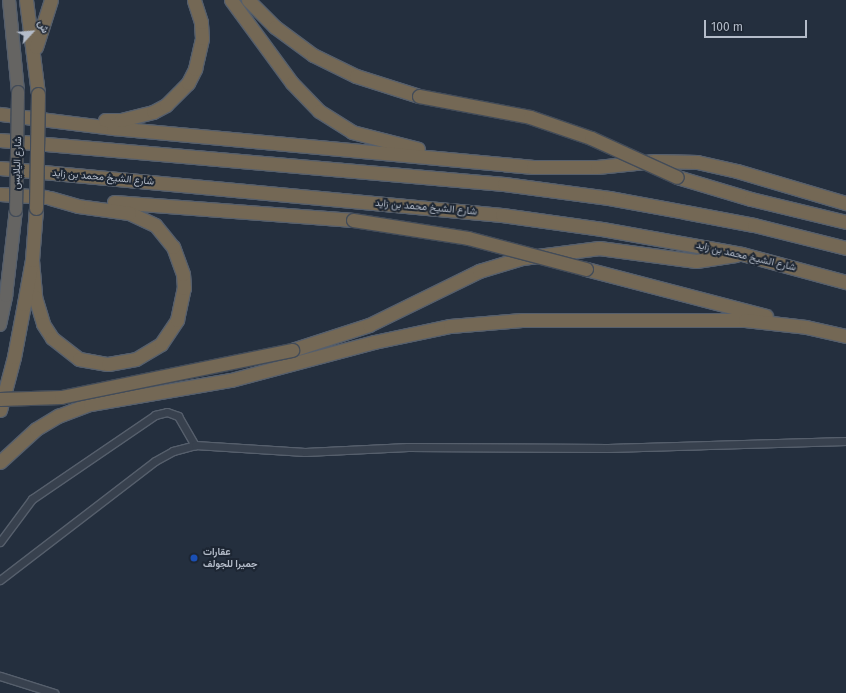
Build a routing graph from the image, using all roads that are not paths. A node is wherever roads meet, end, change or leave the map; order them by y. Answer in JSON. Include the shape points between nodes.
{"nodes":[{"id":1,"x":9,"y":0,"type":"edge"},
{"id":2,"x":26,"y":0,"type":"edge"},
{"id":3,"x":51,"y":0,"type":"edge"},
{"id":4,"x":194,"y":0,"type":"edge"},
{"id":5,"x":231,"y":0,"type":"edge"},
{"id":6,"x":248,"y":0,"type":"edge"},
{"id":7,"x":34,"y":53,"type":"junction"},
{"id":8,"x":0,"y":114,"type":"edge"},
{"id":9,"x":53,"y":119,"type":"junction"},
{"id":10,"x":0,"y":140,"type":"edge"},
{"id":11,"x":473,"y":161,"type":"junction"},
{"id":12,"x":0,"y":168,"type":"edge"},
{"id":13,"x":0,"y":194,"type":"edge"},
{"id":14,"x":50,"y":198,"type":"junction"},
{"id":15,"x":846,"y":203,"type":"edge"},
{"id":16,"x":846,"y":222,"type":"edge"},
{"id":17,"x":846,"y":248,"type":"edge"},
{"id":18,"x":742,"y":254,"type":"junction"},
{"id":19,"x":32,"y":260,"type":"junction"},
{"id":20,"x":846,"y":282,"type":"edge"},
{"id":21,"x":0,"y":325,"type":"edge"},
{"id":22,"x":806,"y":327,"type":"junction"},
{"id":23,"x":846,"y":336,"type":"edge"},
{"id":24,"x":0,"y":398,"type":"edge"},
{"id":25,"x":0,"y":410,"type":"edge"},
{"id":26,"x":846,"y":441,"type":"edge"},
{"id":27,"x":196,"y":445,"type":"junction"},
{"id":28,"x":0,"y":462,"type":"edge"},
{"id":29,"x":0,"y":542,"type":"edge"},
{"id":30,"x":0,"y":580,"type":"edge"},
{"id":31,"x":0,"y":676,"type":"edge"},
{"id":32,"x":54,"y":693,"type":"edge"}],
"edges":[{"from":1,"to":21,"type":"highway","name":"شارع اليلايس","bridge":true,"via":[[18,92],[16,210]]},
{"from":2,"to":7,"type":"highway"},
{"from":3,"to":7,"type":"highway"},
{"from":4,"to":9,"type":"highway","via":[[201,22],[200,54],[188,83],[166,105],[139,117],[121,120]]},
{"from":5,"to":11,"type":"highway","via":[[292,83],[319,111],[336,123],[378,141]]},
{"from":6,"to":16,"type":"highway","bridge":true,"via":[[275,27],[320,58],[356,76],[419,96],[530,117],[591,138],[677,177],[750,199]]},
{"from":7,"to":19,"type":"highway","bridge":true,"via":[[38,94],[36,208]]},
{"from":8,"to":9,"type":"highway"},
{"from":9,"to":11,"type":"highway","via":[[121,129]]},
{"from":10,"to":17,"type":"highway","via":[[504,184],[609,198],[693,213]]},
{"from":11,"to":15,"type":"highway","via":[[565,168],[655,161],[697,162],[744,172]]},
{"from":12,"to":18,"type":"highway","name":"شارع الشيخ محمد بن زايد","via":[[502,215],[602,229]]},
{"from":13,"to":14,"type":"highway"},
{"from":14,"to":19,"type":"highway","via":[[78,206],[129,212],[155,225],[173,247],[183,274],[184,288],[177,320],[161,344],[136,359],[108,364],[79,358],[52,338],[43,324],[35,297]]},
{"from":14,"to":22,"type":"highway","bridge":true,"via":[[353,220],[453,235]]},
{"from":18,"to":20,"type":"highway","name":"شارع الشيخ محمد بن زايد"},
{"from":18,"to":24,"type":"highway","bridge":true,"via":[[703,261],[594,248],[522,258],[479,271],[369,326],[292,350],[61,397]]},
{"from":19,"to":25,"type":"highway","via":[[14,357]]},
{"from":22,"to":23,"type":"highway"},
{"from":22,"to":28,"type":"highway","via":[[745,320],[522,320],[438,328],[374,342],[231,380],[90,404],[58,416],[36,429]]},
{"from":26,"to":27,"type":"street","via":[[608,448],[415,447],[305,452]]},
{"from":27,"to":29,"type":"street","via":[[178,416],[167,412],[155,415],[32,499]]},
{"from":27,"to":30,"type":"street","via":[[173,451],[150,464]]},
{"from":31,"to":32,"type":"street"}]}
